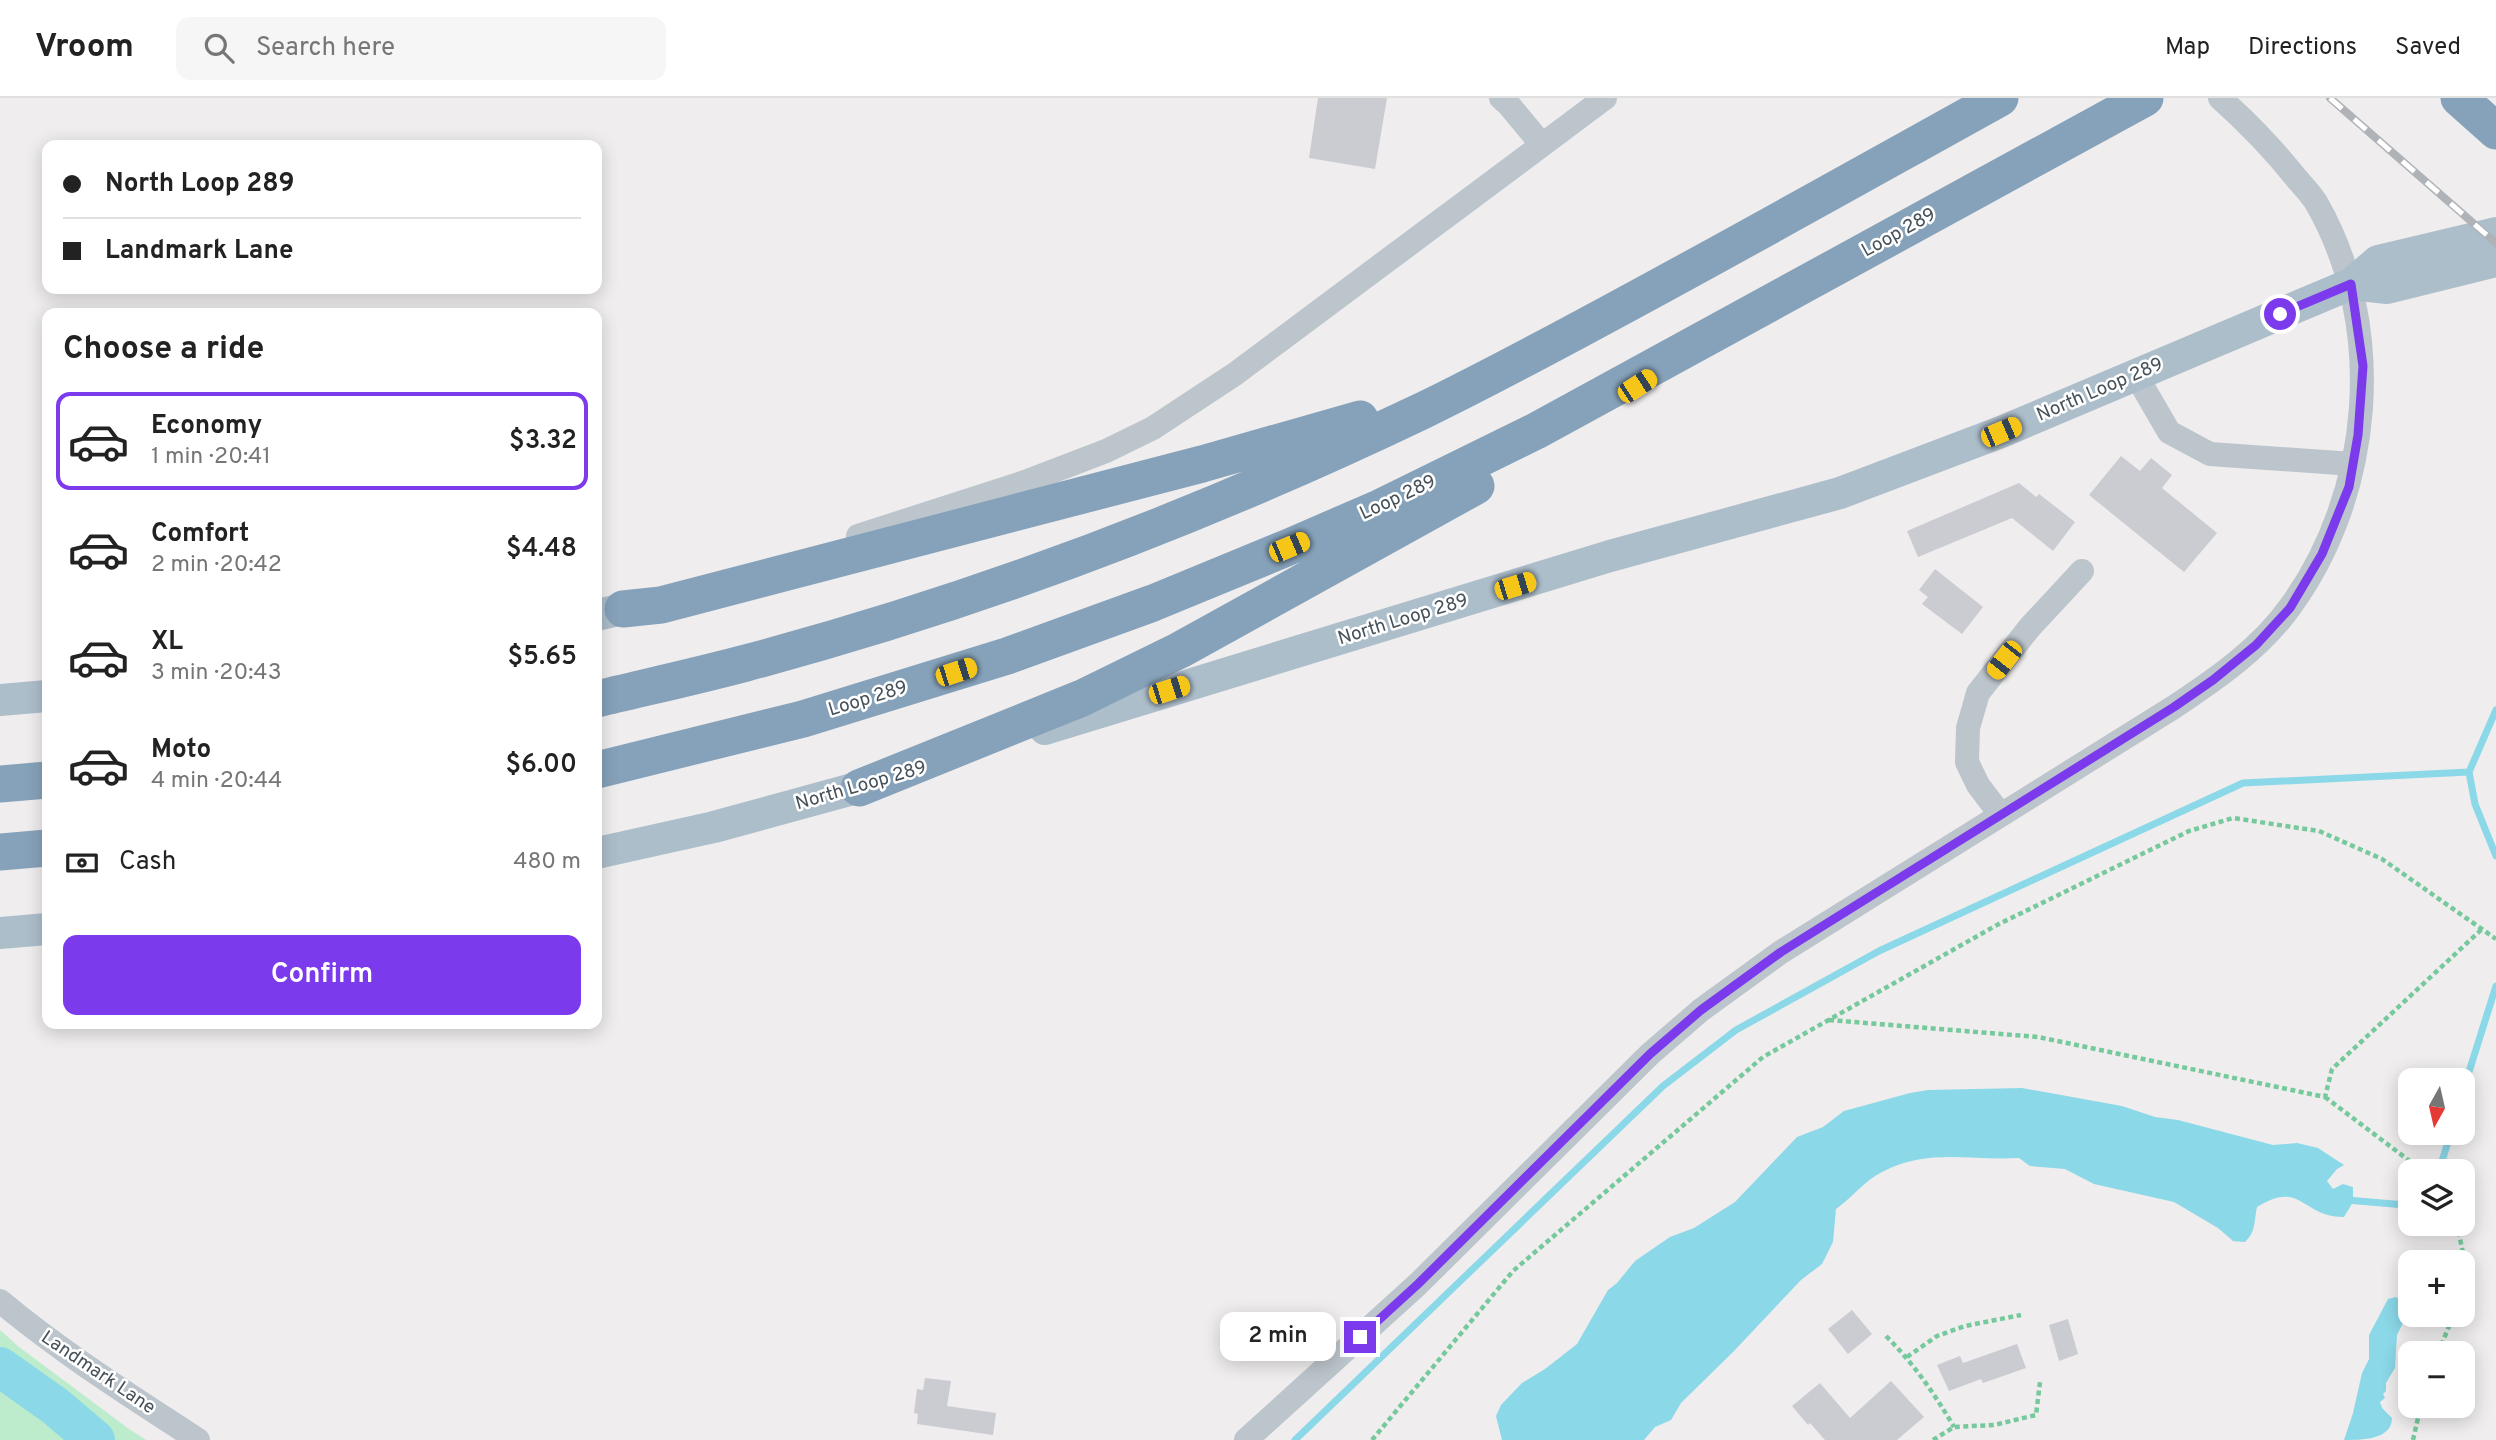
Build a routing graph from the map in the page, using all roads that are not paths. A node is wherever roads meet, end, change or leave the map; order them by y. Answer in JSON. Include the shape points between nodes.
{"nodes":[{"id":1,"x":1501,"y":98,"type":"edge"},
{"id":2,"x":1605,"y":98,"type":"edge"},
{"id":3,"x":2000,"y":98,"type":"edge"},
{"id":4,"x":2145,"y":98,"type":"edge"},
{"id":5,"x":2220,"y":98,"type":"edge"},
{"id":6,"x":2459,"y":98,"type":"edge"},
{"id":7,"x":2496,"y":131,"type":"edge"},
{"id":8,"x":1542,"y":145,"type":"junction"},
{"id":9,"x":2496,"y":233,"type":"edge"},
{"id":10,"x":2496,"y":261,"type":"edge"},
{"id":11,"x":2351,"y":284,"type":"junction"},
{"id":12,"x":1724,"y":330,"type":"junction"},
{"id":13,"x":1541,"y":351,"type":"junction"},
{"id":14,"x":2136,"y":375,"type":"junction"},
{"id":15,"x":2353,"y":464,"type":"junction"},
{"id":16,"x":2082,"y":571,"type":"dead end"},
{"id":17,"x":610,"y":612,"type":"edge"},
{"id":18,"x":42,"y":696,"type":"edge"},
{"id":19,"x":602,"y":698,"type":"edge"},
{"id":20,"x":0,"y":700,"type":"edge"},
{"id":21,"x":602,"y":769,"type":"edge"},
{"id":22,"x":42,"y":780,"type":"edge"},
{"id":23,"x":0,"y":784,"type":"edge"},
{"id":24,"x":859,"y":788,"type":"junction"},
{"id":25,"x":2000,"y":814,"type":"junction"},
{"id":26,"x":42,"y":848,"type":"edge"},
{"id":27,"x":0,"y":852,"type":"edge"},
{"id":28,"x":602,"y":852,"type":"edge"},
{"id":29,"x":42,"y":929,"type":"edge"},
{"id":30,"x":0,"y":933,"type":"edge"},
{"id":31,"x":0,"y":1301,"type":"edge"},
{"id":32,"x":198,"y":1440,"type":"edge"},
{"id":33,"x":1247,"y":1440,"type":"edge"}],
"edges":[{"from":1,"to":8,"type":"street"},
{"from":2,"to":8,"type":"street"},
{"from":3,"to":13,"type":"highway"},
{"from":4,"to":12,"type":"highway","name":"Loop 289"},
{"from":5,"to":11,"type":"street","via":[[2317,202]]},
{"from":6,"to":7,"type":"highway"},
{"from":8,"to":17,"type":"street","via":[[1235,374],[1153,428],[1025,482]]},
{"from":9,"to":11,"type":"main road","name":"North Loop 289","via":[[2378,261]]},
{"from":10,"to":11,"type":"main road","name":"North Loop 289","via":[[2387,288]]},
{"from":11,"to":14,"type":"main road","name":"North Loop 289"},
{"from":11,"to":15,"type":"street","via":[[2363,366]]},
{"from":12,"to":21,"type":"highway","name":"Loop 289","via":[[1478,461],[1327,531],[1153,603],[1007,656],[803,719]]},
{"from":12,"to":24,"type":"highway","via":[[1529,456],[1180,650],[1083,698]]},
{"from":13,"to":17,"type":"highway","via":[[1381,413],[1202,464],[661,606]]},
{"from":13,"to":19,"type":"highway","via":[[1335,451],[1099,549],[862,629]]},
{"from":14,"to":15,"type":"street","via":[[2169,432],[2210,454]]},
{"from":14,"to":24,"type":"main road","name":"North Loop 289","via":[[1840,493],[1610,556]]},
{"from":15,"to":25,"type":"street","via":[[2349,487],[2322,554],[2290,608],[2256,645],[2174,707]]},
{"from":16,"to":25,"type":"street","via":[[2030,626],[1978,693],[1968,729],[1968,762],[1978,785]]},
{"from":18,"to":20,"type":"main road"},
{"from":22,"to":23,"type":"highway"},
{"from":24,"to":28,"type":"main road","name":"North Loop 289","via":[[713,828]]},
{"from":25,"to":33,"type":"street","via":[[1781,952],[1701,1010],[1650,1054],[1418,1284]]},
{"from":26,"to":27,"type":"highway"},
{"from":29,"to":30,"type":"main road"},
{"from":31,"to":32,"type":"street","name":"Landmark Lane","via":[[84,1365]]}]}
